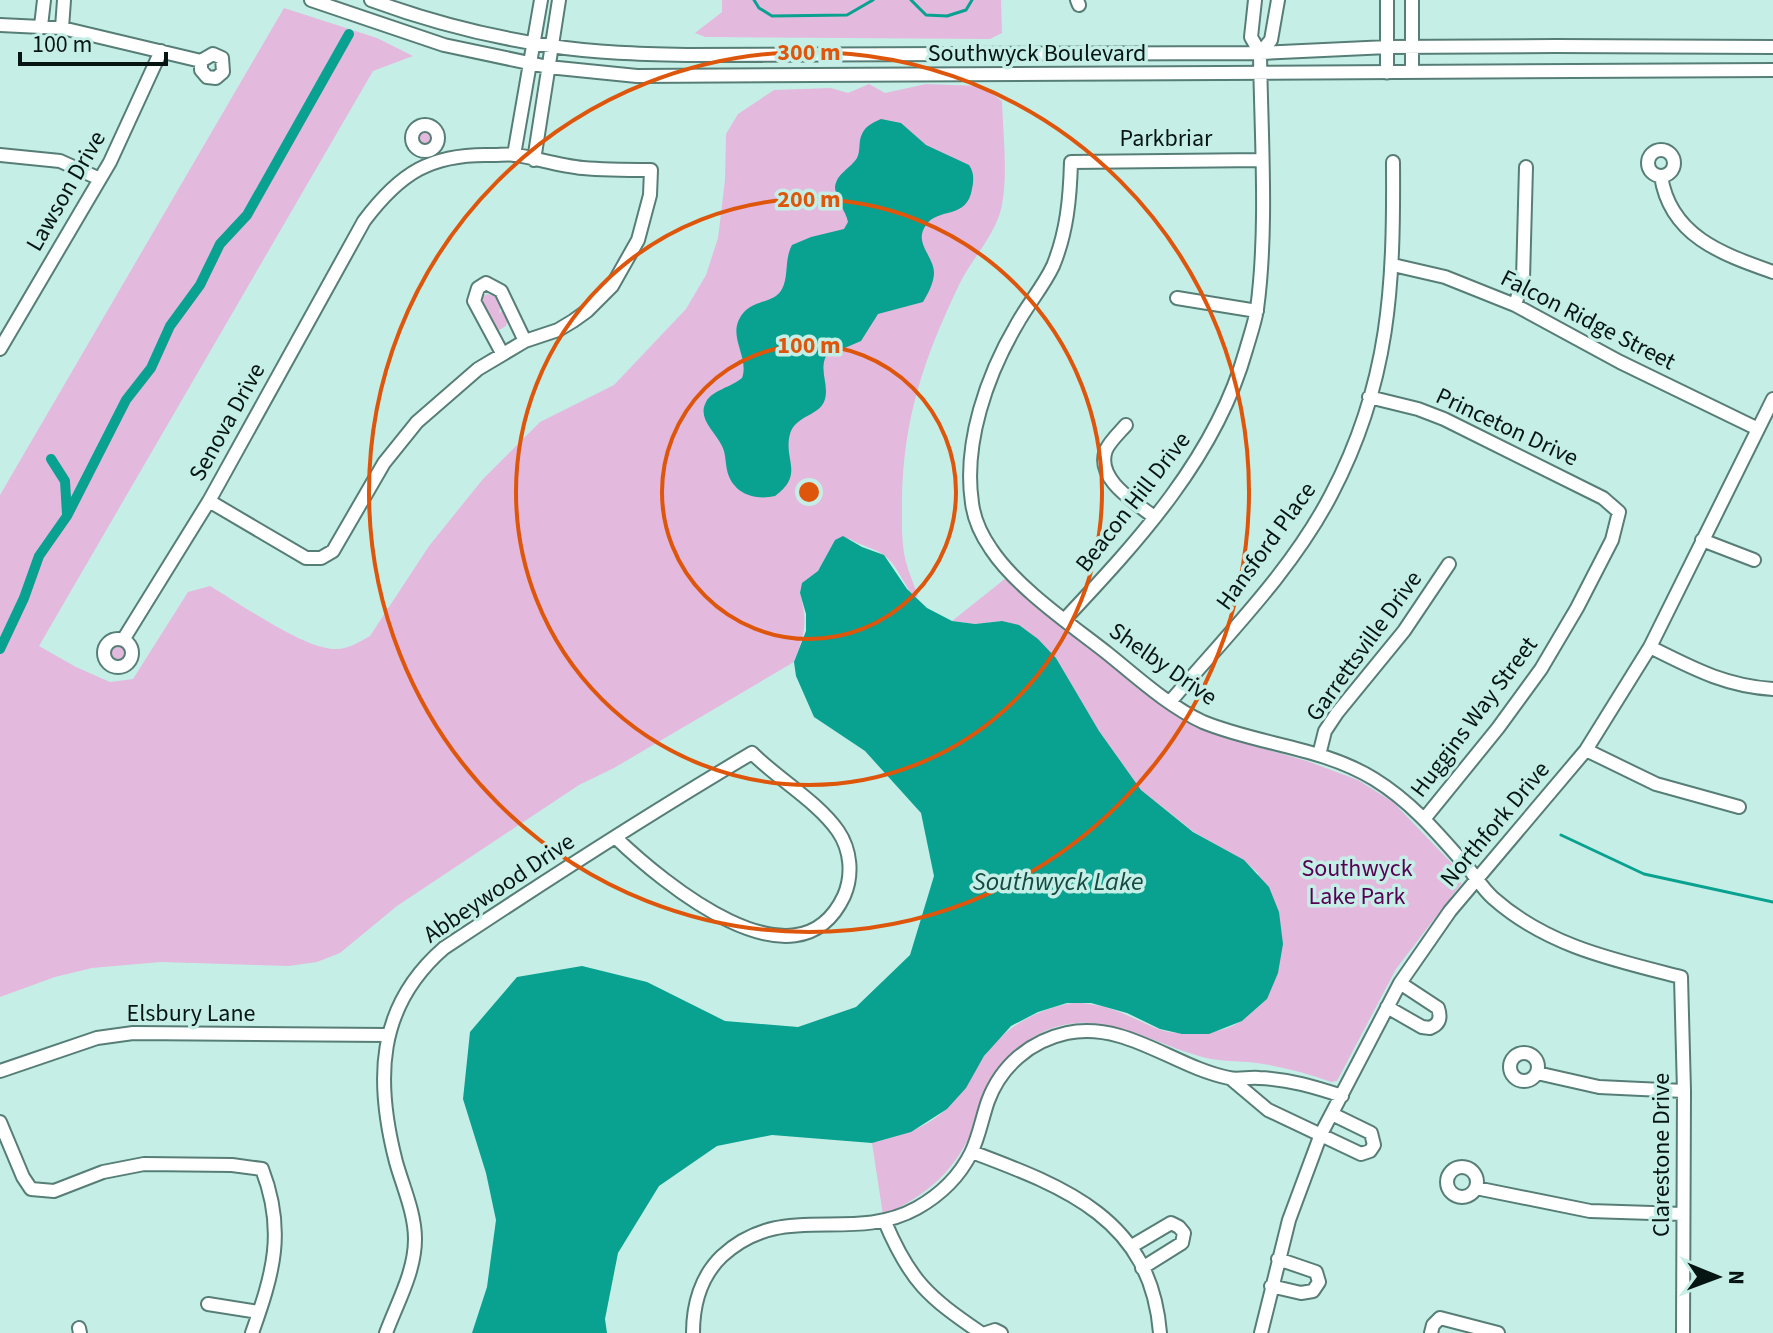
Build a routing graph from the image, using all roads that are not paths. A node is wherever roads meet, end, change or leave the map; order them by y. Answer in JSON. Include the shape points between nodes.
{"nodes":[{"id":1,"x":44,"y":0,"type":"edge"},
{"id":2,"x":64,"y":0,"type":"edge"},
{"id":3,"x":311,"y":0,"type":"edge"},
{"id":4,"x":371,"y":0,"type":"edge"},
{"id":5,"x":541,"y":0,"type":"edge"},
{"id":6,"x":559,"y":0,"type":"edge"},
{"id":7,"x":1255,"y":0,"type":"edge"},
{"id":8,"x":1278,"y":0,"type":"edge"},
{"id":9,"x":1387,"y":0,"type":"edge"},
{"id":10,"x":1412,"y":0,"type":"edge"},
{"id":11,"x":1252,"y":14,"type":"junction"},
{"id":12,"x":1275,"y":15,"type":"junction"},
{"id":13,"x":0,"y":25,"type":"edge"},
{"id":14,"x":41,"y":26,"type":"junction"},
{"id":15,"x":62,"y":28,"type":"junction"},
{"id":16,"x":534,"y":43,"type":"junction"},
{"id":17,"x":1555,"y":46,"type":"junction"},
{"id":18,"x":551,"y":47,"type":"junction"},
{"id":19,"x":1388,"y":47,"type":"junction"},
{"id":20,"x":1412,"y":47,"type":"junction"},
{"id":21,"x":1685,"y":47,"type":"junction"},
{"id":22,"x":1773,"y":47,"type":"edge"},
{"id":23,"x":161,"y":51,"type":"junction"},
{"id":24,"x":1260,"y":53,"type":"junction"},
{"id":25,"x":944,"y":54,"type":"junction"},
{"id":26,"x":201,"y":61,"type":"dead end"},
{"id":27,"x":531,"y":63,"type":"junction"},
{"id":28,"x":548,"y":67,"type":"junction"},
{"id":29,"x":1685,"y":70,"type":"junction"},
{"id":30,"x":1773,"y":70,"type":"edge"},
{"id":31,"x":1412,"y":72,"type":"junction"},
{"id":32,"x":1555,"y":72,"type":"junction"},
{"id":33,"x":1387,"y":73,"type":"junction"},
{"id":34,"x":1260,"y":74,"type":"junction"},
{"id":35,"x":944,"y":75,"type":"junction"},
{"id":36,"x":0,"y":155,"type":"edge"},
{"id":37,"x":514,"y":155,"type":"junction"},
{"id":38,"x":534,"y":160,"type":"junction"},
{"id":39,"x":1261,"y":160,"type":"junction"},
{"id":40,"x":1071,"y":162,"type":"joint"},
{"id":41,"x":1393,"y":162,"type":"dead end"},
{"id":42,"x":1526,"y":167,"type":"dead end"},
{"id":43,"x":1661,"y":176,"type":"dead end"},
{"id":44,"x":100,"y":179,"type":"junction"},
{"id":45,"x":1393,"y":265,"type":"junction"},
{"id":46,"x":1773,"y":272,"type":"edge"},
{"id":47,"x":1177,"y":298,"type":"dead end"},
{"id":48,"x":1515,"y":305,"type":"junction"},
{"id":49,"x":1257,"y":311,"type":"junction"},
{"id":50,"x":2,"y":341,"type":"edge"},
{"id":51,"x":525,"y":341,"type":"junction"},
{"id":52,"x":502,"y":353,"type":"junction"},
{"id":53,"x":1369,"y":397,"type":"junction"},
{"id":54,"x":1773,"y":399,"type":"edge"},
{"id":55,"x":1126,"y":425,"type":"dead end"},
{"id":56,"x":1758,"y":429,"type":"junction"},
{"id":57,"x":209,"y":501,"type":"junction"},
{"id":58,"x":1619,"y":512,"type":"joint"},
{"id":59,"x":1154,"y":517,"type":"junction"},
{"id":60,"x":1702,"y":540,"type":"junction"},
{"id":61,"x":1754,"y":560,"type":"dead end"},
{"id":62,"x":1449,"y":564,"type":"dead end"},
{"id":63,"x":1064,"y":620,"type":"junction"},
{"id":64,"x":123,"y":640,"type":"dead end"},
{"id":65,"x":1650,"y":647,"type":"junction"},
{"id":66,"x":1773,"y":689,"type":"edge"},
{"id":67,"x":1170,"y":702,"type":"junction"},
{"id":68,"x":1586,"y":750,"type":"junction"},
{"id":69,"x":1319,"y":755,"type":"junction"},
{"id":70,"x":1739,"y":807,"type":"dead end"},
{"id":71,"x":1425,"y":818,"type":"junction"},
{"id":72,"x":615,"y":837,"type":"junction"},
{"id":73,"x":1477,"y":879,"type":"junction"},
{"id":74,"x":1681,"y":977,"type":"joint"},
{"id":75,"x":1400,"y":983,"type":"junction"},
{"id":76,"x":1387,"y":1007,"type":"junction"},
{"id":77,"x":387,"y":1035,"type":"junction"},
{"id":78,"x":0,"y":1071,"type":"edge"},
{"id":79,"x":1537,"y":1073,"type":"dead end"},
{"id":80,"x":1230,"y":1078,"type":"junction"},
{"id":81,"x":1684,"y":1091,"type":"junction"},
{"id":82,"x":1342,"y":1096,"type":"junction"},
{"id":83,"x":1332,"y":1114,"type":"junction"},
{"id":84,"x":0,"y":1122,"type":"edge"},
{"id":85,"x":1321,"y":1134,"type":"junction"},
{"id":86,"x":972,"y":1152,"type":"junction"},
{"id":87,"x":1476,"y":1188,"type":"dead end"},
{"id":88,"x":1683,"y":1214,"type":"junction"},
{"id":89,"x":885,"y":1222,"type":"junction"},
{"id":90,"x":1132,"y":1246,"type":"junction"},
{"id":91,"x":1278,"y":1259,"type":"junction"},
{"id":92,"x":1142,"y":1268,"type":"junction"},
{"id":93,"x":1271,"y":1286,"type":"junction"},
{"id":94,"x":208,"y":1304,"type":"dead end"},
{"id":95,"x":258,"y":1312,"type":"junction"},
{"id":96,"x":252,"y":1333,"type":"edge"},
{"id":97,"x":386,"y":1333,"type":"edge"},
{"id":98,"x":693,"y":1333,"type":"edge"},
{"id":99,"x":983,"y":1333,"type":"edge"},
{"id":100,"x":1001,"y":1333,"type":"edge"},
{"id":101,"x":1160,"y":1333,"type":"edge"},
{"id":102,"x":1261,"y":1333,"type":"edge"},
{"id":103,"x":1431,"y":1333,"type":"edge"},
{"id":104,"x":1498,"y":1333,"type":"edge"},
{"id":105,"x":1683,"y":1333,"type":"edge"}],
"edges":[{"from":1,"to":14,"type":"street"},
{"from":2,"to":15,"type":"street"},
{"from":3,"to":27,"type":"street","name":"Southwyck Boulevard","via":[[444,45]]},
{"from":4,"to":16,"type":"street","name":"Southwyck Boulevard"},
{"from":5,"to":16,"type":"street"},
{"from":6,"to":18,"type":"street"},
{"from":7,"to":11,"type":"street"},
{"from":8,"to":12,"type":"street"},
{"from":9,"to":19,"type":"street"},
{"from":10,"to":20,"type":"street"},
{"from":11,"to":12,"type":"street"},
{"from":11,"to":24,"type":"street","via":[[1251,37]]},
{"from":12,"to":24,"type":"street","via":[[1271,40]]},
{"from":13,"to":14,"type":"street"},
{"from":14,"to":15,"type":"street"},
{"from":15,"to":23,"type":"street"},
{"from":16,"to":18,"type":"street","name":"Southwyck Boulevard"},
{"from":16,"to":27,"type":"street"},
{"from":17,"to":20,"type":"street","name":"Southwyck Boulevard"},
{"from":17,"to":21,"type":"street","name":"Southwyck Boulevard"},
{"from":17,"to":32,"type":"street"},
{"from":18,"to":25,"type":"street","name":"Southwyck Boulevard","via":[[687,55]]},
{"from":18,"to":28,"type":"street"},
{"from":19,"to":20,"type":"street","name":"Southwyck Boulevard"},
{"from":19,"to":24,"type":"street","name":"Southwyck Boulevard"},
{"from":19,"to":33,"type":"street"},
{"from":20,"to":31,"type":"street"},
{"from":21,"to":22,"type":"street","name":"Southwyck Boulevard"},
{"from":21,"to":29,"type":"street"},
{"from":23,"to":26,"type":"street"},
{"from":23,"to":44,"type":"street","name":"Lawson Drive"},
{"from":24,"to":25,"type":"street","name":"Southwyck Boulevard"},
{"from":24,"to":34,"type":"street","name":"Beacon Hill Drive"},
{"from":25,"to":35,"type":"street"},
{"from":27,"to":28,"type":"street","name":"Southwyck Boulevard"},
{"from":27,"to":37,"type":"street"},
{"from":28,"to":35,"type":"street","name":"Southwyck Boulevard","via":[[674,77]]},
{"from":28,"to":38,"type":"street"},
{"from":29,"to":30,"type":"street","name":"Southwyck Boulevard"},
{"from":29,"to":32,"type":"street","name":"Southwyck Boulevard"},
{"from":31,"to":32,"type":"street","name":"Southwyck Boulevard"},
{"from":31,"to":33,"type":"street","name":"Southwyck Boulevard"},
{"from":33,"to":34,"type":"street","name":"Southwyck Boulevard"},
{"from":34,"to":35,"type":"street","name":"Southwyck Boulevard"},
{"from":34,"to":39,"type":"street","name":"Beacon Hill Drive"},
{"from":36,"to":44,"type":"street","via":[[60,161]]},
{"from":37,"to":38,"type":"street"},
{"from":37,"to":57,"type":"street","name":"Senova Drive","via":[[433,155],[383,196],[364,221]]},
{"from":38,"to":51,"type":"street","via":[[651,170],[650,195],[638,240],[612,286],[573,321]]},
{"from":39,"to":40,"type":"street","name":"Parkbriar"},
{"from":39,"to":49,"type":"street","name":"Beacon Hill Drive"},
{"from":40,"to":63,"type":"street","name":"Shelby Drive","via":[[1059,248],[991,376],[970,476],[975,517],[990,548]]},
{"from":41,"to":45,"type":"street","name":"Hansford Place"},
{"from":42,"to":48,"type":"street","via":[[1523,279]]},
{"from":43,"to":46,"type":"street","via":[[1671,210],[1694,236]]},
{"from":44,"to":50,"type":"street","name":"Lawson Drive"},
{"from":45,"to":48,"type":"street","name":"Falcon Ridge Street","via":[[1445,277]]},
{"from":45,"to":53,"type":"street","name":"Hansford Place","via":[[1386,333]]},
{"from":47,"to":49,"type":"street"},
{"from":48,"to":56,"type":"street","name":"Falcon Ridge Street"},
{"from":49,"to":59,"type":"street","name":"Beacon Hill Drive","via":[[1237,381],[1214,431]]},
{"from":51,"to":52,"type":"street"},
{"from":51,"to":52,"type":"street","via":[[501,291],[486,283],[474,301]]},
{"from":52,"to":57,"type":"street","via":[[450,391],[405,435],[333,551],[321,558],[306,558]]},
{"from":53,"to":58,"type":"street","name":"Princeton Drive","via":[[1444,419],[1603,498]]},
{"from":53,"to":67,"type":"street","name":"Hansford Place","via":[[1353,447],[1319,515],[1274,579]]},
{"from":54,"to":56,"type":"street","name":"Northfork Drive"},
{"from":55,"to":59,"type":"street","via":[[1106,449],[1105,470]]},
{"from":56,"to":60,"type":"street","name":"Northfork Drive"},
{"from":57,"to":64,"type":"street","name":"Senova Drive"},
{"from":58,"to":71,"type":"street","name":"Huggins Way Street","via":[[1612,540],[1541,669]]},
{"from":59,"to":63,"type":"street","name":"Beacon Hill Drive"},
{"from":60,"to":61,"type":"street"},
{"from":60,"to":65,"type":"street","name":"Northfork Drive"},
{"from":62,"to":69,"type":"street","name":"Garrettsville Drive","via":[[1404,631],[1337,713]]},
{"from":63,"to":67,"type":"street","name":"Shelby Drive"},
{"from":65,"to":66,"type":"street","via":[[1714,679]]},
{"from":65,"to":68,"type":"street","name":"Northfork Drive"},
{"from":67,"to":69,"type":"street","name":"Shelby Drive","via":[[1220,728]]},
{"from":68,"to":70,"type":"street","via":[[1656,784]]},
{"from":68,"to":73,"type":"street","name":"Northfork Drive"},
{"from":69,"to":71,"type":"street","name":"Shelby Drive","via":[[1375,780]]},
{"from":71,"to":73,"type":"street","name":"Shelby Drive"},
{"from":72,"to":72,"type":"street","name":"Abbeywood Drive","via":[[651,871],[742,928],[770,935],[816,929],[849,884],[850,866],[840,833],[752,753]]},
{"from":72,"to":77,"type":"street","name":"Abbeywood Drive","via":[[429,961],[407,989]]},
{"from":73,"to":74,"type":"street","name":"Shelby Drive","via":[[1507,909],[1551,937],[1602,957]]},
{"from":73,"to":75,"type":"street","name":"Northfork Drive"},
{"from":74,"to":81,"type":"street","name":"Clarestone Drive"},
{"from":75,"to":76,"type":"street","name":"Northfork Drive"},
{"from":75,"to":76,"type":"street","via":[[1438,1008],[1438,1023],[1422,1027]]},
{"from":76,"to":82,"type":"street","name":"Northfork Drive"},
{"from":77,"to":78,"type":"street","name":"Elsbury Lane","via":[[133,1033],[97,1038]]},
{"from":77,"to":97,"type":"street","name":"Abbeywood Drive","via":[[384,1101],[415,1241]]},
{"from":79,"to":81,"type":"street","via":[[1599,1087]]},
{"from":80,"to":82,"type":"street","via":[[1286,1080]]},
{"from":80,"to":85,"type":"street","via":[[1268,1110]]},
{"from":80,"to":86,"type":"street","via":[[1121,1037],[1085,1031],[1056,1036],[1026,1051],[1004,1071]]},
{"from":81,"to":88,"type":"street","name":"Clarestone Drive"},
{"from":82,"to":83,"type":"street","name":"Northfork Drive"},
{"from":83,"to":85,"type":"street","name":"Northfork Drive"},
{"from":83,"to":85,"type":"street","via":[[1371,1133],[1374,1145],[1361,1154]]},
{"from":84,"to":95,"type":"street","via":[[31,1189],[54,1191],[103,1172],[144,1164],[262,1169],[270,1191],[275,1242],[267,1293]]},
{"from":85,"to":91,"type":"street","name":"Northfork Drive"},
{"from":86,"to":89,"type":"street","via":[[938,1196]]},
{"from":86,"to":90,"type":"street","via":[[1063,1188]]},
{"from":87,"to":88,"type":"street","via":[[1590,1211]]},
{"from":88,"to":105,"type":"street","name":"Clarestone Drive"},
{"from":89,"to":98,"type":"street","via":[[784,1225],[745,1238],[714,1263],[703,1282]]},
{"from":89,"to":99,"type":"street","via":[[907,1269],[939,1304]]},
{"from":90,"to":92,"type":"street"},
{"from":90,"to":92,"type":"street","via":[[1171,1223],[1184,1233],[1182,1243]]},
{"from":91,"to":93,"type":"street","name":"Northfork Drive"},
{"from":91,"to":93,"type":"street","via":[[1311,1269],[1319,1282],[1313,1291],[1301,1293]]},
{"from":92,"to":101,"type":"street","via":[[1156,1303]]},
{"from":93,"to":102,"type":"street","name":"Northfork Drive"},
{"from":94,"to":95,"type":"street"},
{"from":95,"to":96,"type":"street"},
{"from":99,"to":100,"type":"street"},
{"from":103,"to":104,"type":"street","via":[[1440,1318]]}]}
